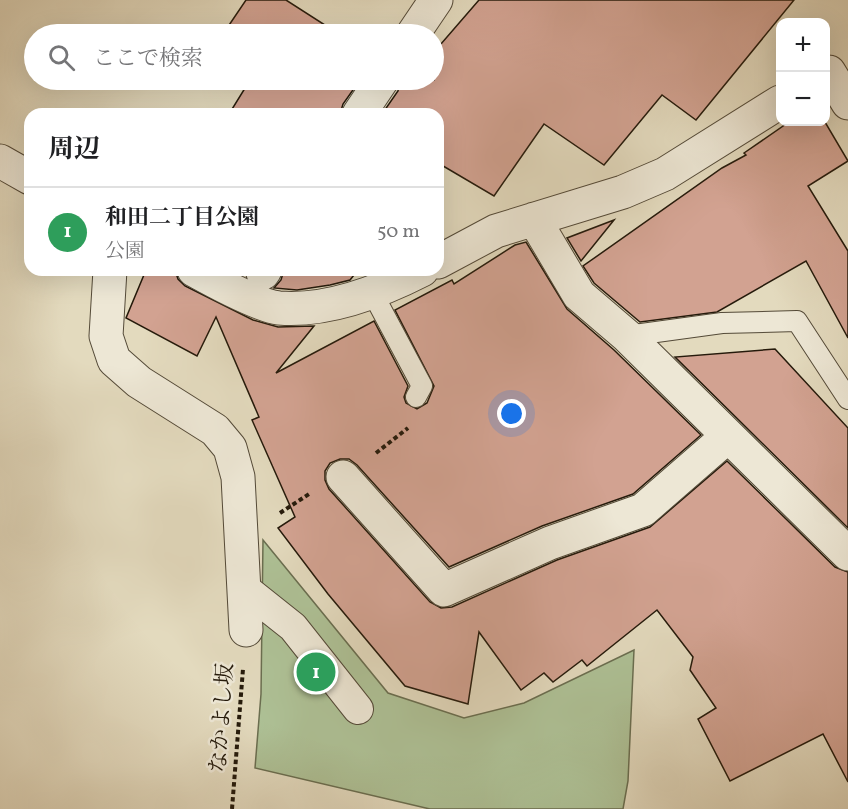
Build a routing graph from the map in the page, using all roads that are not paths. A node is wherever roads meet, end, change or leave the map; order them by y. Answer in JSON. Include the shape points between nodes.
{"nodes":[{"id":1,"x":436,"y":0,"type":"edge"},
{"id":2,"x":419,"y":24,"type":"edge"},
{"id":3,"x":834,"y":68,"type":"edge"},
{"id":4,"x":375,"y":90,"type":"edge"},
{"id":5,"x":848,"y":103,"type":"edge"},
{"id":6,"x":776,"y":105,"type":"edge"},
{"id":7,"x":363,"y":108,"type":"edge"},
{"id":8,"x":0,"y":161,"type":"edge"},
{"id":9,"x":24,"y":175,"type":"edge"},
{"id":10,"x":534,"y":219,"type":"junction"},
{"id":11,"x":444,"y":258,"type":"edge"},
{"id":12,"x":110,"y":276,"type":"edge"},
{"id":13,"x":205,"y":276,"type":"edge"},
{"id":14,"x":411,"y":276,"type":"edge"},
{"id":15,"x":258,"y":282,"type":"edge"},
{"id":16,"x":372,"y":292,"type":"junction"},
{"id":17,"x":627,"y":336,"type":"junction"},
{"id":18,"x":416,"y":397,"type":"dead end"},
{"id":19,"x":848,"y":399,"type":"edge"},
{"id":20,"x":728,"y":436,"type":"junction"},
{"id":21,"x":343,"y":477,"type":"dead end"},
{"id":22,"x":848,"y":554,"type":"edge"},
{"id":23,"x":244,"y":588,"type":"junction"},
{"id":24,"x":246,"y":630,"type":"road end"},
{"id":25,"x":358,"y":709,"type":"dead end"}],
"edges":[{"from":1,"to":2,"type":"street"},
{"from":3,"to":5,"type":"street"},
{"from":4,"to":7,"type":"street"},
{"from":6,"to":10,"type":"street","via":[[665,174],[623,192]]},
{"from":8,"to":9,"type":"street"},
{"from":10,"to":11,"type":"street","via":[[496,231]]},
{"from":10,"to":17,"type":"street","via":[[579,295]]},
{"from":12,"to":23,"type":"street","via":[[106,336],[114,360],[139,382],[215,430],[230,448],[238,477]]},
{"from":13,"to":15,"type":"street","via":[[223,286]]},
{"from":14,"to":16,"type":"street"},
{"from":15,"to":16,"type":"street","via":[[278,308],[330,305]]},
{"from":16,"to":18,"type":"lane","via":[[422,386]]},
{"from":17,"to":19,"type":"lane","via":[[722,322],[797,321]]},
{"from":17,"to":20,"type":"street"},
{"from":20,"to":21,"type":"street","via":[[644,510],[550,543],[444,590]]},
{"from":20,"to":22,"type":"street"},
{"from":23,"to":24,"type":"street"},
{"from":23,"to":25,"type":"street","via":[[293,627]]}]}
